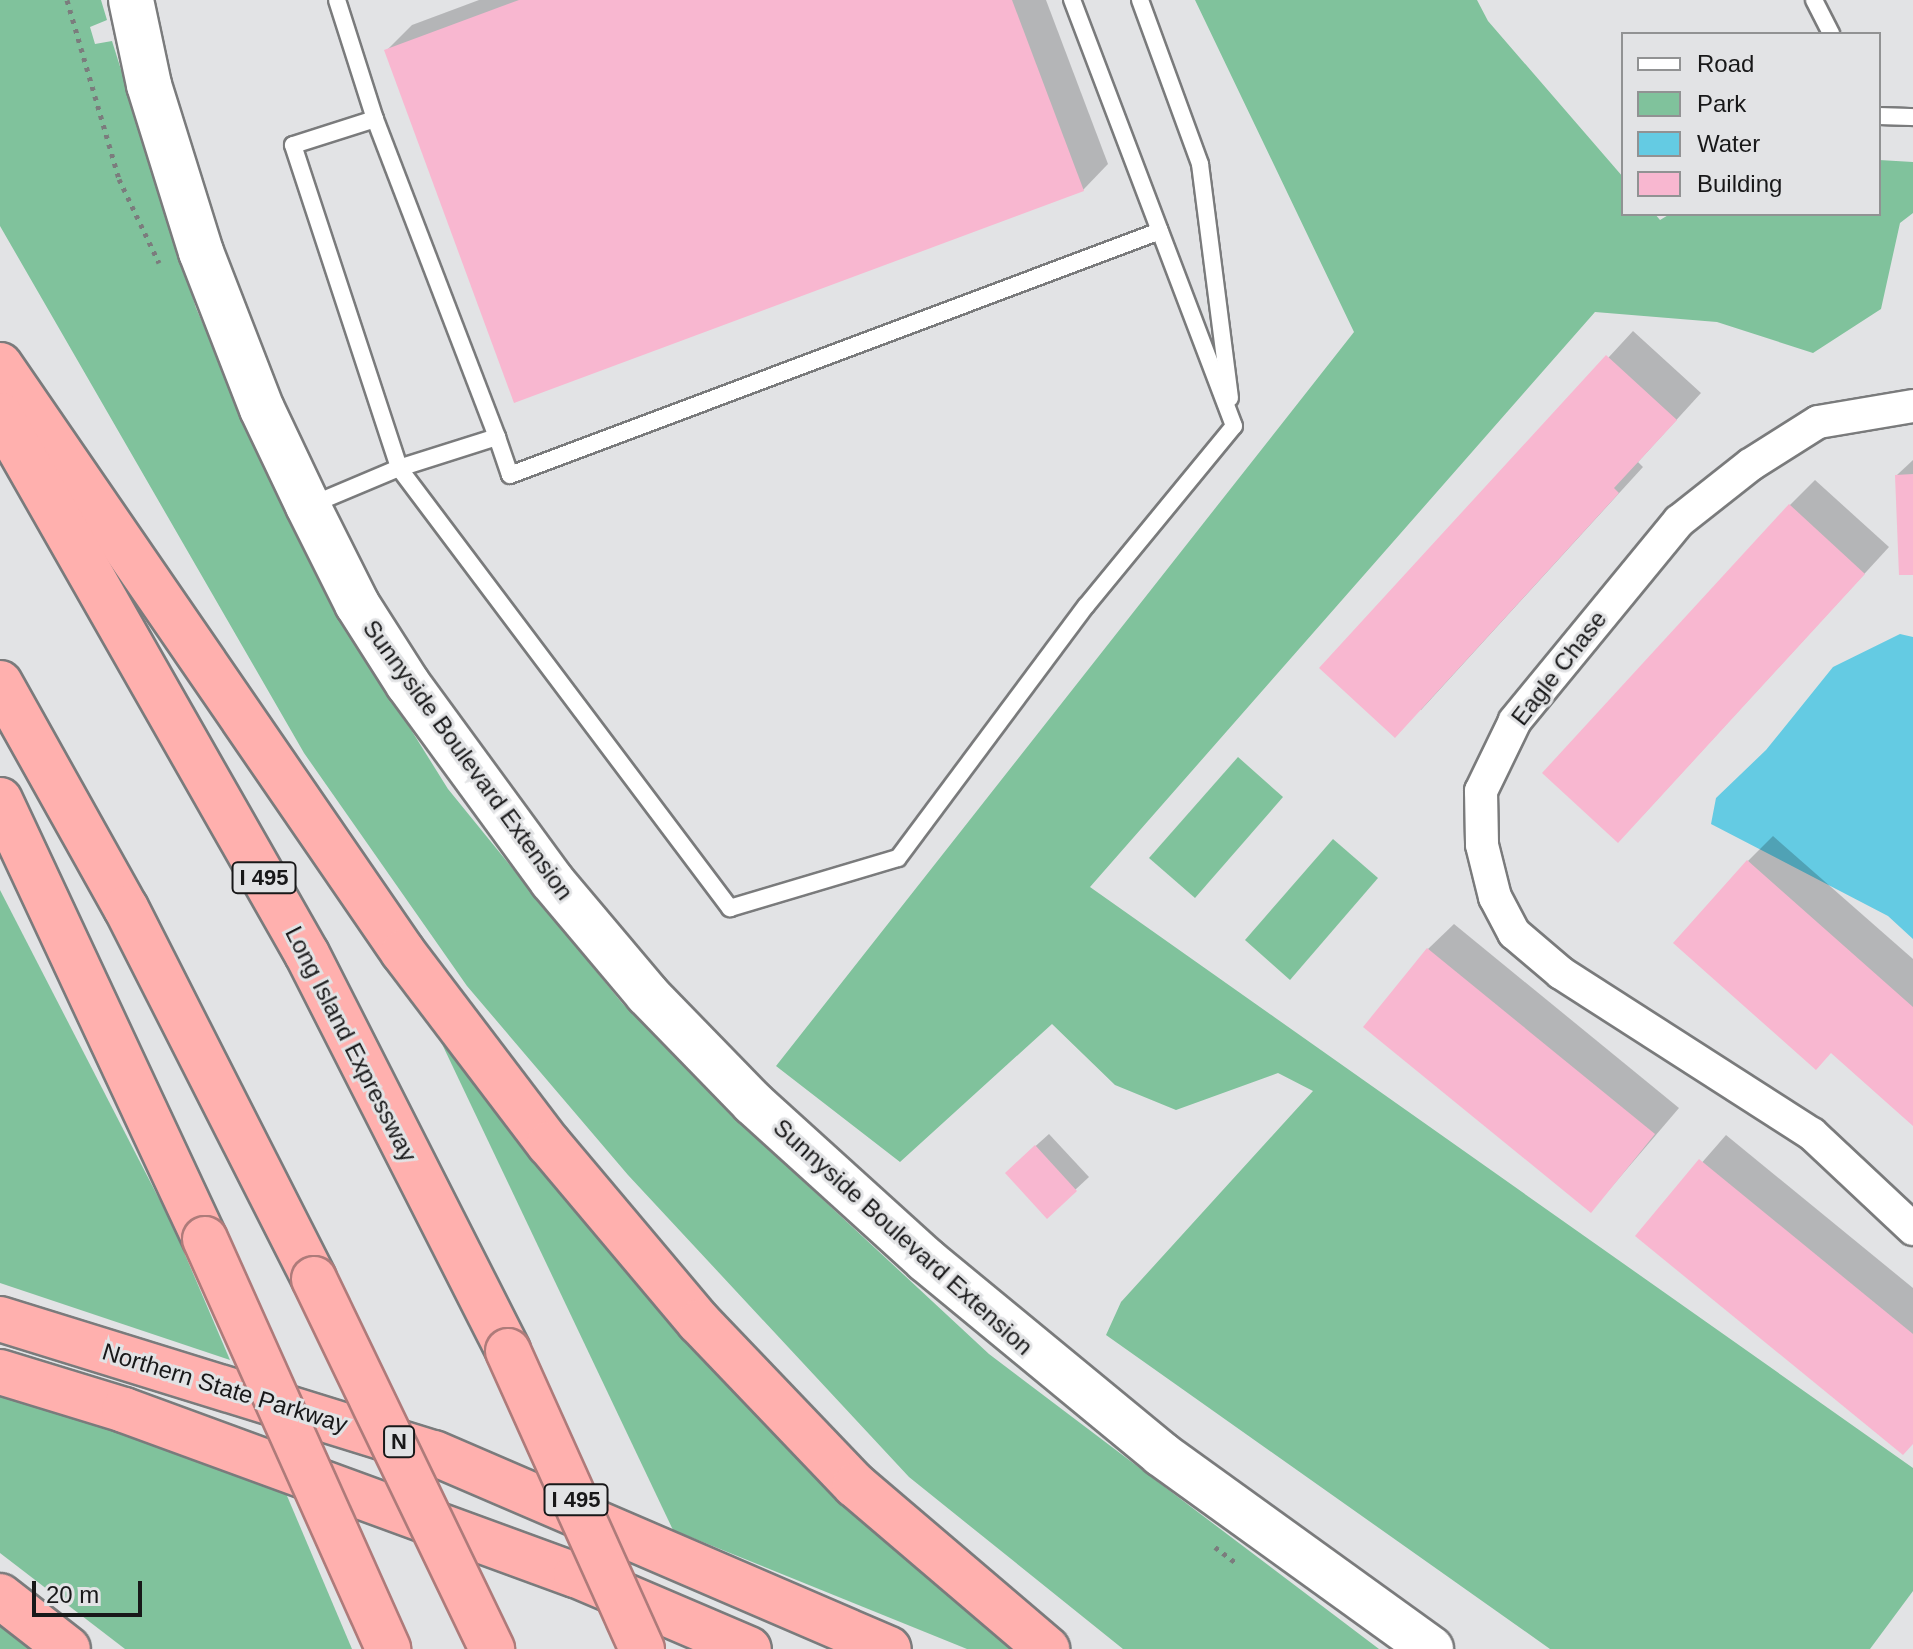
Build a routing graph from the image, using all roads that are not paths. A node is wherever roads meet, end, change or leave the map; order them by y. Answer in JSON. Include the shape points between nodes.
{"nodes":[{"id":1,"x":131,"y":0,"type":"edge"},
{"id":2,"x":337,"y":0,"type":"edge"},
{"id":3,"x":1072,"y":0,"type":"edge"},
{"id":4,"x":1140,"y":0,"type":"edge"},
{"id":5,"x":1814,"y":0,"type":"edge"},
{"id":6,"x":1830,"y":32,"type":"edge"},
{"id":7,"x":1881,"y":116,"type":"edge"},
{"id":8,"x":1913,"y":117,"type":"edge"},
{"id":9,"x":375,"y":119,"type":"junction"},
{"id":10,"x":1160,"y":231,"type":"junction"},
{"id":11,"x":0,"y":365,"type":"edge"},
{"id":12,"x":1913,"y":406,"type":"edge"},
{"id":13,"x":0,"y":415,"type":"edge"},
{"id":14,"x":1234,"y":426,"type":"junction"},
{"id":15,"x":497,"y":437,"type":"junction"},
{"id":16,"x":399,"y":468,"type":"junction"},
{"id":17,"x":308,"y":506,"type":"junction"},
{"id":18,"x":0,"y":683,"type":"edge"},
{"id":19,"x":0,"y":800,"type":"edge"},
{"id":20,"x":1913,"y":1229,"type":"edge"},
{"id":21,"x":0,"y":1319,"type":"edge"},
{"id":22,"x":0,"y":1372,"type":"edge"},
{"id":23,"x":0,"y":1596,"type":"edge"},
{"id":24,"x":68,"y":1649,"type":"edge"},
{"id":25,"x":388,"y":1649,"type":"edge"},
{"id":26,"x":492,"y":1649,"type":"edge"},
{"id":27,"x":642,"y":1649,"type":"edge"},
{"id":28,"x":749,"y":1649,"type":"edge"},
{"id":29,"x":889,"y":1649,"type":"edge"},
{"id":30,"x":1047,"y":1649,"type":"edge"},
{"id":31,"x":1431,"y":1649,"type":"edge"}],
"edges":[{"from":1,"to":17,"type":"main road","name":"Sunnyside Boulevard Extension","via":[[149,85],[201,252],[262,409]]},
{"from":2,"to":9,"type":"lane"},
{"from":3,"to":10,"type":"lane"},
{"from":4,"to":14,"type":"lane","via":[[1200,164]]},
{"from":5,"to":6,"type":"lane"},
{"from":7,"to":8,"type":"lane"},
{"from":9,"to":15,"type":"lane"},
{"from":9,"to":16,"type":"lane","via":[[293,145]]},
{"from":10,"to":14,"type":"lane"},
{"from":10,"to":15,"type":"lane","via":[[510,475]]},
{"from":11,"to":30,"type":"highway","via":[[403,952],[549,1144],[699,1322],[855,1485]]},
{"from":12,"to":20,"type":"street","name":"Eagle Chase","via":[[1818,422],[1750,465],[1679,521],[1515,721],[1481,791],[1482,845],[1495,897],[1514,933],[1561,973],[1812,1134]]},
{"from":13,"to":27,"type":"highway","name":"Long Island Expressway","number":"I 495","bridge":true,"via":[[307,954],[508,1351]]},
{"from":14,"to":16,"type":"lane","via":[[1086,606],[898,858],[730,908]]},
{"from":15,"to":16,"type":"lane"},
{"from":16,"to":17,"type":"lane"},
{"from":17,"to":31,"type":"main road","name":"Sunnyside Boulevard Extension","via":[[357,604],[490,798],[647,994],[753,1103],[1041,1360],[1279,1543]]},
{"from":18,"to":26,"type":"highway","bridge":true,"via":[[126,908],[314,1279]]},
{"from":19,"to":25,"type":"highway","bridge":true},
{"from":21,"to":29,"type":"highway","name":"Northern State Parkway","number":"N","via":[[434,1453]]},
{"from":22,"to":28,"type":"highway","via":[[124,1410],[576,1575]]},
{"from":23,"to":24,"type":"highway"}]}
